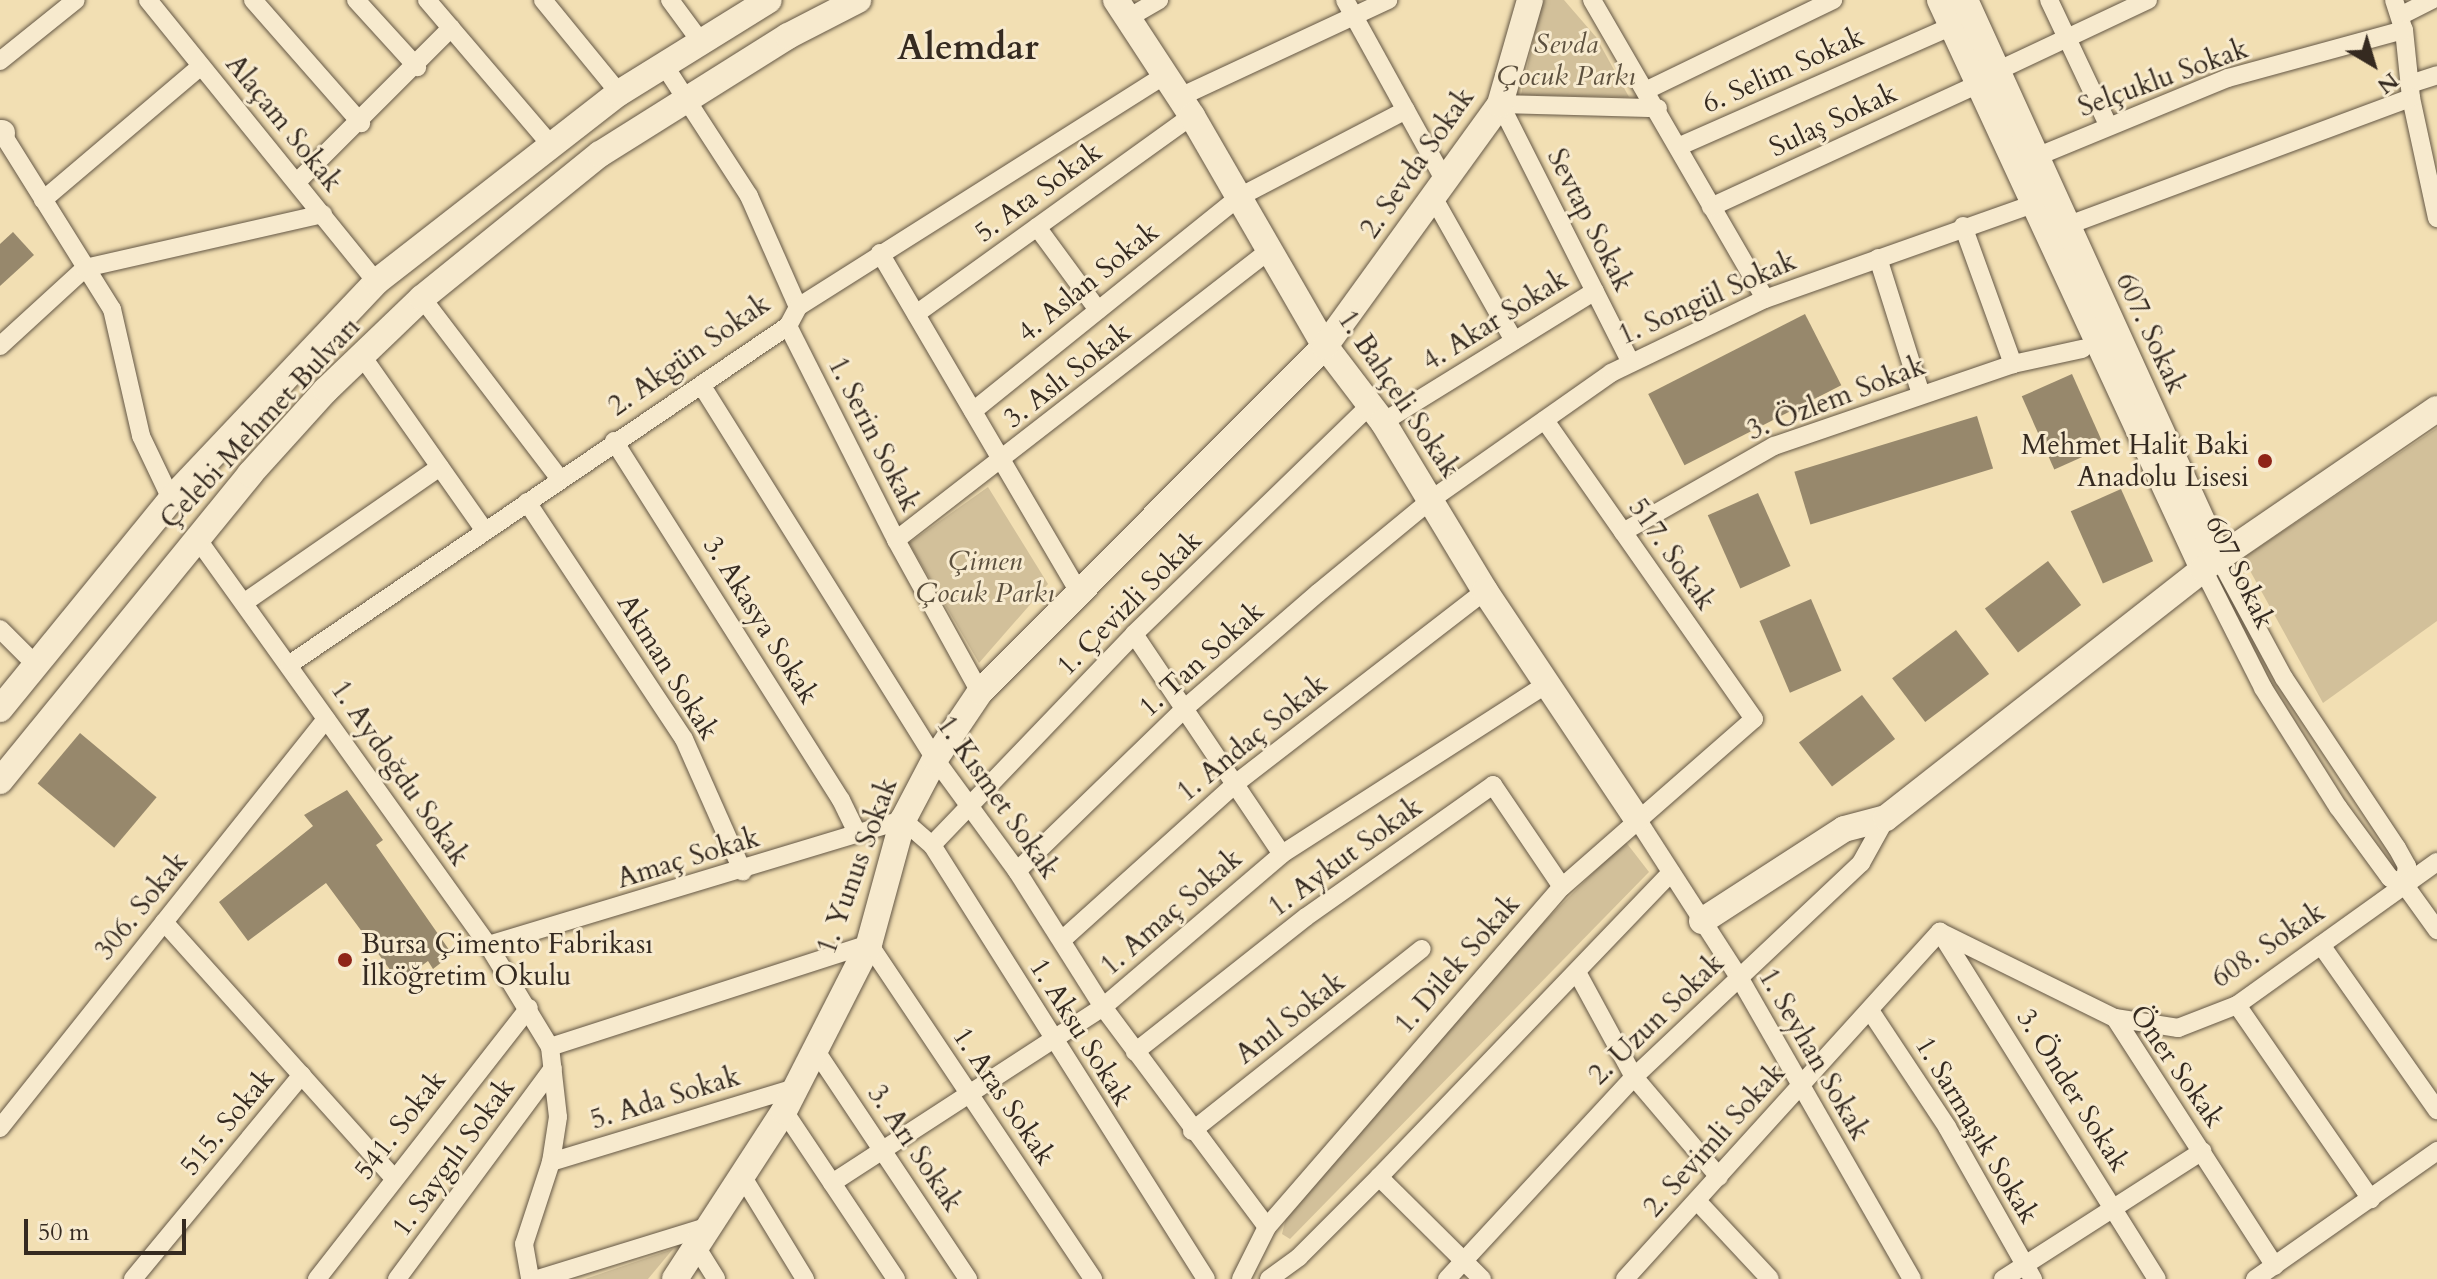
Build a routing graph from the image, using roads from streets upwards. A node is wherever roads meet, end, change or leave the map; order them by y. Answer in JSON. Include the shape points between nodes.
{"nodes":[{"id":1,"x":76,"y":0,"type":"edge"},
{"id":2,"x":148,"y":0,"type":"edge"},
{"id":3,"x":253,"y":0,"type":"edge"},
{"id":4,"x":356,"y":0,"type":"edge"},
{"id":5,"x":427,"y":0,"type":"edge"},
{"id":6,"x":543,"y":0,"type":"edge"},
{"id":7,"x":670,"y":0,"type":"edge"},
{"id":8,"x":769,"y":0,"type":"edge"},
{"id":9,"x":858,"y":0,"type":"edge"},
{"id":10,"x":1159,"y":0,"type":"edge"},
{"id":11,"x":1388,"y":0,"type":"edge"},
{"id":12,"x":1592,"y":0,"type":"edge"},
{"id":13,"x":1833,"y":0,"type":"edge"},
{"id":14,"x":1940,"y":0,"type":"edge"},
{"id":15,"x":1965,"y":0,"type":"edge"},
{"id":16,"x":2049,"y":0,"type":"edge"},
{"id":17,"x":2148,"y":0,"type":"edge"},
{"id":18,"x":2432,"y":0,"type":"edge"},
{"id":19,"x":1525,"y":5,"type":"edge"},
{"id":20,"x":1348,"y":7,"type":"edge"},
{"id":21,"x":1122,"y":9,"type":"edge"},
{"id":22,"x":2399,"y":15,"type":"edge"},
{"id":23,"x":1952,"y":26,"type":"junction"},
{"id":24,"x":451,"y":28,"type":"junction"},
{"id":25,"x":2065,"y":35,"type":"junction"},
{"id":26,"x":701,"y":42,"type":"junction"},
{"id":27,"x":0,"y":61,"type":"edge"},
{"id":28,"x":664,"y":65,"type":"junction"},
{"id":29,"x":201,"y":66,"type":"junction"},
{"id":30,"x":417,"y":67,"type":"junction"},
{"id":31,"x":2437,"y":75,"type":"edge"},
{"id":32,"x":1164,"y":76,"type":"junction"},
{"id":33,"x":1988,"y":78,"type":"junction"},
{"id":34,"x":1647,"y":90,"type":"junction"},
{"id":35,"x":2410,"y":91,"type":"junction"},
{"id":36,"x":619,"y":93,"type":"junction"},
{"id":37,"x":689,"y":96,"type":"junction"},
{"id":38,"x":1500,"y":104,"type":"junction"},
{"id":39,"x":1186,"y":107,"type":"junction"},
{"id":40,"x":1658,"y":108,"type":"junction"},
{"id":41,"x":1406,"y":110,"type":"junction"},
{"id":42,"x":361,"y":123,"type":"junction"},
{"id":43,"x":2108,"y":125,"type":"junction"},
{"id":44,"x":1,"y":132,"type":"edge"},
{"id":45,"x":550,"y":144,"type":"junction"},
{"id":46,"x":1680,"y":146,"type":"junction"},
{"id":47,"x":2036,"y":157,"type":"junction"},
{"id":48,"x":297,"y":182,"type":"junction"},
{"id":49,"x":2432,"y":184,"type":"edge"},
{"id":50,"x":1439,"y":189,"type":"junction"},
{"id":51,"x":1239,"y":197,"type":"junction"},
{"id":52,"x":43,"y":200,"type":"junction"},
{"id":53,"x":2034,"y":204,"type":"junction"},
{"id":54,"x":1711,"y":207,"type":"junction"},
{"id":55,"x":323,"y":214,"type":"junction"},
{"id":56,"x":2437,"y":218,"type":"edge"},
{"id":57,"x":1963,"y":226,"type":"junction"},
{"id":58,"x":2066,"y":226,"type":"junction"},
{"id":59,"x":1037,"y":227,"type":"junction"},
{"id":60,"x":1271,"y":249,"type":"junction"},
{"id":61,"x":880,"y":253,"type":"junction"},
{"id":62,"x":1878,"y":258,"type":"junction"},
{"id":63,"x":85,"y":268,"type":"junction"},
{"id":64,"x":376,"y":282,"type":"junction"},
{"id":65,"x":1595,"y":291,"type":"junction"},
{"id":66,"x":422,"y":298,"type":"junction"},
{"id":67,"x":1765,"y":299,"type":"junction"},
{"id":68,"x":798,"y":307,"type":"junction"},
{"id":69,"x":1098,"y":310,"type":"junction"},
{"id":70,"x":916,"y":314,"type":"junction"},
{"id":71,"x":788,"y":326,"type":"junction"},
{"id":72,"x":1514,"y":341,"type":"junction"},
{"id":73,"x":0,"y":346,"type":"edge"},
{"id":74,"x":1325,"y":346,"type":"junction"},
{"id":75,"x":2082,"y":349,"type":"dead end"},
{"id":76,"x":362,"y":356,"type":"junction"},
{"id":77,"x":1630,"y":361,"type":"junction"},
{"id":78,"x":2013,"y":364,"type":"junction"},
{"id":79,"x":702,"y":386,"type":"junction"},
{"id":80,"x":1921,"y":394,"type":"junction"},
{"id":81,"x":2437,"y":409,"type":"edge"},
{"id":82,"x":973,"y":411,"type":"junction"},
{"id":83,"x":1377,"y":414,"type":"junction"},
{"id":84,"x":1545,"y":420,"type":"junction"},
{"id":85,"x":614,"y":441,"type":"junction"},
{"id":86,"x":1003,"y":461,"type":"junction"},
{"id":87,"x":440,"y":467,"type":"junction"},
{"id":88,"x":559,"y":478,"type":"junction"},
{"id":89,"x":171,"y":499,"type":"junction"},
{"id":90,"x":1432,"y":499,"type":"junction"},
{"id":91,"x":527,"y":502,"type":"junction"},
{"id":92,"x":485,"y":531,"type":"junction"},
{"id":93,"x":1623,"y":532,"type":"junction"},
{"id":94,"x":196,"y":537,"type":"junction"},
{"id":95,"x":896,"y":540,"type":"junction"},
{"id":96,"x":2211,"y":564,"type":"junction"},
{"id":97,"x":1078,"y":590,"type":"junction"},
{"id":98,"x":1485,"y":591,"type":"junction"},
{"id":99,"x":245,"y":602,"type":"junction"},
{"id":100,"x":0,"y":629,"type":"edge"},
{"id":101,"x":1134,"y":634,"type":"junction"},
{"id":102,"x":290,"y":664,"type":"junction"},
{"id":103,"x":36,"y":665,"type":"junction"},
{"id":104,"x":1547,"y":684,"type":"junction"},
{"id":105,"x":980,"y":692,"type":"junction"},
{"id":106,"x":0,"y":709,"type":"edge"},
{"id":107,"x":1184,"y":709,"type":"junction"},
{"id":108,"x":326,"y":719,"type":"junction"},
{"id":109,"x":1754,"y":719,"type":"joint"},
{"id":110,"x":935,"y":759,"type":"junction"},
{"id":111,"x":0,"y":781,"type":"edge"},
{"id":112,"x":1235,"y":784,"type":"junction"},
{"id":113,"x":972,"y":807,"type":"junction"},
{"id":114,"x":1886,"y":818,"type":"junction"},
{"id":115,"x":1637,"y":819,"type":"junction"},
{"id":116,"x":903,"y":820,"type":"junction"},
{"id":117,"x":857,"y":833,"type":"junction"},
{"id":118,"x":932,"y":845,"type":"junction"},
{"id":119,"x":1282,"y":854,"type":"junction"},
{"id":120,"x":2437,"y":862,"type":"edge"},
{"id":121,"x":1017,"y":871,"type":"junction"},
{"id":122,"x":743,"y":872,"type":"junction"},
{"id":123,"x":1671,"y":873,"type":"junction"},
{"id":124,"x":2404,"y":884,"type":"junction"},
{"id":125,"x":1562,"y":887,"type":"junction"},
{"id":126,"x":1702,"y":921,"type":"junction"},
{"id":127,"x":164,"y":922,"type":"junction"},
{"id":128,"x":2437,"y":930,"type":"edge"},
{"id":129,"x":1940,"y":932,"type":"junction"},
{"id":130,"x":1062,"y":940,"type":"junction"},
{"id":131,"x":869,"y":944,"type":"junction"},
{"id":132,"x":488,"y":945,"type":"junction"},
{"id":133,"x":2321,"y":945,"type":"junction"},
{"id":134,"x":1422,"y":949,"type":"dead end"},
{"id":135,"x":1578,"y":974,"type":"junction"},
{"id":136,"x":1739,"y":977,"type":"junction"},
{"id":137,"x":2237,"y":1005,"type":"junction"},
{"id":138,"x":1103,"y":1007,"type":"junction"},
{"id":139,"x":529,"y":1008,"type":"junction"},
{"id":140,"x":1871,"y":1012,"type":"junction"},
{"id":141,"x":2115,"y":1018,"type":"junction"},
{"id":142,"x":1053,"y":1040,"type":"junction"},
{"id":143,"x":550,"y":1047,"type":"junction"},
{"id":144,"x":814,"y":1048,"type":"junction"},
{"id":145,"x":1135,"y":1052,"type":"junction"},
{"id":146,"x":553,"y":1068,"type":"junction"},
{"id":147,"x":302,"y":1075,"type":"junction"},
{"id":148,"x":1634,"y":1077,"type":"junction"},
{"id":149,"x":1802,"y":1084,"type":"junction"},
{"id":150,"x":969,"y":1094,"type":"junction"},
{"id":151,"x":790,"y":1100,"type":"junction"},
{"id":152,"x":2437,"y":1110,"type":"edge"},
{"id":153,"x":0,"y":1128,"type":"edge"},
{"id":154,"x":1192,"y":1131,"type":"junction"},
{"id":155,"x":882,"y":1150,"type":"junction"},
{"id":156,"x":2202,"y":1151,"type":"junction"},
{"id":157,"x":2437,"y":1151,"type":"edge"},
{"id":158,"x":551,"y":1162,"type":"junction"},
{"id":159,"x":393,"y":1177,"type":"junction"},
{"id":160,"x":1379,"y":1177,"type":"junction"},
{"id":161,"x":1719,"y":1177,"type":"junction"},
{"id":162,"x":744,"y":1179,"type":"junction"},
{"id":163,"x":832,"y":1183,"type":"junction"},
{"id":164,"x":2371,"y":1199,"type":"junction"},
{"id":165,"x":1698,"y":1202,"type":"junction"},
{"id":166,"x":2112,"y":1205,"type":"junction"},
{"id":167,"x":712,"y":1225,"type":"junction"},
{"id":168,"x":1267,"y":1227,"type":"junction"},
{"id":169,"x":697,"y":1248,"type":"junction"},
{"id":170,"x":1465,"y":1261,"type":"junction"},
{"id":171,"x":2275,"y":1266,"type":"junction"},
{"id":172,"x":2028,"y":1271,"type":"edge"},
{"id":173,"x":133,"y":1279,"type":"edge"},
{"id":174,"x":317,"y":1279,"type":"edge"},
{"id":175,"x":397,"y":1279,"type":"edge"},
{"id":176,"x":530,"y":1279,"type":"edge"},
{"id":177,"x":538,"y":1279,"type":"edge"},
{"id":178,"x":675,"y":1279,"type":"edge"},
{"id":179,"x":716,"y":1279,"type":"edge"},
{"id":180,"x":805,"y":1279,"type":"edge"},
{"id":181,"x":896,"y":1279,"type":"edge"},
{"id":182,"x":968,"y":1279,"type":"edge"},
{"id":183,"x":1093,"y":1279,"type":"edge"},
{"id":184,"x":1206,"y":1279,"type":"edge"},
{"id":185,"x":1241,"y":1279,"type":"edge"},
{"id":186,"x":1269,"y":1279,"type":"edge"},
{"id":187,"x":1447,"y":1279,"type":"edge"},
{"id":188,"x":1482,"y":1279,"type":"edge"},
{"id":189,"x":1625,"y":1279,"type":"edge"},
{"id":190,"x":1770,"y":1279,"type":"edge"},
{"id":191,"x":1912,"y":1279,"type":"edge"},
{"id":192,"x":2003,"y":1279,"type":"edge"},
{"id":193,"x":2157,"y":1279,"type":"edge"},
{"id":194,"x":2255,"y":1279,"type":"edge"}],
"edges":[{"from":1,"to":27,"type":"street"},
{"from":2,"to":29,"type":"street","name":"Alaçam Sokak"},
{"from":3,"to":42,"type":"street"},
{"from":4,"to":30,"type":"street"},
{"from":5,"to":24,"type":"street"},
{"from":6,"to":36,"type":"street"},
{"from":7,"to":26,"type":"street"},
{"from":8,"to":26,"type":"street","name":"Çelebi Mehmet Bulvarı"},
{"from":9,"to":37,"type":"street","name":"Çelebi Mehmet Bulvarı"},
{"from":10,"to":21,"type":"street"},
{"from":11,"to":20,"type":"street","name":"5. Ata Sokak"},
{"from":12,"to":34,"type":"street"},
{"from":13,"to":34,"type":"street"},
{"from":14,"to":23,"type":"street","name":"607 Sokak"},
{"from":15,"to":33,"type":"street","name":"607. Sokak"},
{"from":16,"to":25,"type":"street"},
{"from":17,"to":25,"type":"street","name":"Sulaş Sokak"},
{"from":18,"to":22,"type":"street","name":"Selçuklu Sokak"},
{"from":19,"to":38,"type":"street","name":"2. Sevda Sokak"},
{"from":20,"to":39,"type":"street","name":"5. Ata Sokak"},
{"from":20,"to":41,"type":"street"},
{"from":21,"to":32,"type":"street","name":"1. Bahçeli Sokak"},
{"from":22,"to":35,"type":"street"},
{"from":22,"to":43,"type":"street","name":"Selçuklu Sokak"},
{"from":23,"to":33,"type":"street","name":"607 Sokak"},
{"from":23,"to":46,"type":"street","name":"6. Selim Sokak"},
{"from":24,"to":30,"type":"street"},
{"from":24,"to":45,"type":"street"},
{"from":25,"to":33,"type":"street","name":"Sulaş Sokak"},
{"from":25,"to":43,"type":"street"},
{"from":26,"to":28,"type":"street","name":"Çelebi Mehmet Bulvarı"},
{"from":28,"to":36,"type":"street","name":"Çelebi Mehmet Bulvarı"},
{"from":28,"to":37,"type":"street"},
{"from":29,"to":48,"type":"street","name":"Alaçam Sokak"},
{"from":29,"to":52,"type":"street"},
{"from":30,"to":42,"type":"street"},
{"from":31,"to":35,"type":"street"},
{"from":32,"to":39,"type":"street","name":"1. Bahçeli Sokak"},
{"from":32,"to":61,"type":"street","name":"2. Akgün Sokak"},
{"from":33,"to":47,"type":"street","name":"607. Sokak"},
{"from":33,"to":53,"type":"street","name":"607 Sokak"},
{"from":33,"to":54,"type":"street","name":"Sulaş Sokak"},
{"from":34,"to":40,"type":"street"},
{"from":35,"to":49,"type":"street"},
{"from":35,"to":58,"type":"street"},
{"from":36,"to":45,"type":"street","name":"Çelebi Mehmet Bulvarı"},
{"from":37,"to":66,"type":"street","name":"Çelebi Mehmet Bulvarı","via":[[600,154]]},
{"from":37,"to":68,"type":"street","via":[[749,196]]},
{"from":38,"to":40,"type":"street"},
{"from":38,"to":50,"type":"street","name":"2. Sevda Sokak"},
{"from":38,"to":65,"type":"street","name":"Sevtap Sokak"},
{"from":39,"to":51,"type":"street","name":"1. Bahçeli Sokak"},
{"from":39,"to":59,"type":"street","name":"5. Ata Sokak"},
{"from":40,"to":46,"type":"street"},
{"from":41,"to":50,"type":"street"},
{"from":41,"to":51,"type":"street","name":"4. Aslan Sokak"},
{"from":42,"to":48,"type":"street"},
{"from":43,"to":47,"type":"street","name":"Selçuklu Sokak"},
{"from":44,"to":52,"type":"street"},
{"from":45,"to":64,"type":"street","name":"Çelebi Mehmet Bulvarı"},
{"from":46,"to":54,"type":"street"},
{"from":47,"to":58,"type":"street","name":"607. Sokak"},
{"from":48,"to":55,"type":"street","name":"Alaçam Sokak"},
{"from":49,"to":56,"type":"street"},
{"from":50,"to":72,"type":"street"},
{"from":50,"to":74,"type":"street","name":"2. Sevda Sokak"},
{"from":51,"to":60,"type":"street","name":"1. Bahçeli Sokak"},
{"from":51,"to":69,"type":"street","name":"4. Aslan Sokak"},
{"from":52,"to":63,"type":"street"},
{"from":53,"to":57,"type":"street","name":"1. Songül Sokak"},
{"from":53,"to":96,"type":"street","name":"607 Sokak"},
{"from":54,"to":67,"type":"street"},
{"from":55,"to":63,"type":"street"},
{"from":55,"to":64,"type":"street","name":"Alaçam Sokak"},
{"from":57,"to":62,"type":"street","name":"1. Songül Sokak"},
{"from":57,"to":78,"type":"street"},
{"from":58,"to":96,"type":"street","name":"607. Sokak"},
{"from":59,"to":69,"type":"street"},
{"from":59,"to":70,"type":"street","name":"5. Ata Sokak"},
{"from":60,"to":74,"type":"street","name":"1. Bahçeli Sokak"},
{"from":60,"to":86,"type":"street","name":"3. Aslı Sokak"},
{"from":61,"to":68,"type":"street","name":"2. Akgün Sokak"},
{"from":61,"to":70,"type":"street"},
{"from":62,"to":67,"type":"street","name":"1. Songül Sokak"},
{"from":62,"to":80,"type":"street"},
{"from":63,"to":73,"type":"street"},
{"from":63,"to":89,"type":"street","via":[[112,309],[141,436]]},
{"from":64,"to":89,"type":"street","name":"Çelebi Mehmet Bulvarı"},
{"from":65,"to":72,"type":"street","name":"4. Akar Sokak"},
{"from":65,"to":77,"type":"street","name":"Sevtap Sokak"},
{"from":66,"to":76,"type":"street","name":"Çelebi Mehmet Bulvarı"},
{"from":66,"to":88,"type":"street"},
{"from":67,"to":77,"type":"street","name":"1. Songül Sokak"},
{"from":68,"to":71,"type":"street","name":"2. Akgün Sokak"},
{"from":69,"to":82,"type":"street","name":"4. Aslan Sokak"},
{"from":70,"to":82,"type":"street"},
{"from":71,"to":79,"type":"street","name":"2. Akgün Sokak"},
{"from":71,"to":95,"type":"street","name":"1. Serin Sokak"},
{"from":72,"to":83,"type":"street","name":"4. Akar Sokak"},
{"from":74,"to":83,"type":"street","name":"1. Bahçeli Sokak"},
{"from":74,"to":97,"type":"street","name":"1. Yunus Sokak"},
{"from":75,"to":78,"type":"street","name":"3. Özlem Sokak"},
{"from":76,"to":87,"type":"street"},
{"from":76,"to":94,"type":"street","name":"Çelebi Mehmet Bulvarı"},
{"from":77,"to":84,"type":"street","name":"1. Songül Sokak"},
{"from":78,"to":80,"type":"street","name":"3. Özlem Sokak"},
{"from":79,"to":85,"type":"street","name":"2. Akgün Sokak"},
{"from":79,"to":110,"type":"street","name":"1. Kısmet Sokak"},
{"from":80,"to":93,"type":"street","name":"3. Özlem Sokak","via":[[1774,446]]},
{"from":81,"to":96,"type":"street"},
{"from":82,"to":86,"type":"street"},
{"from":83,"to":90,"type":"street","name":"1. Bahçeli Sokak"},
{"from":83,"to":101,"type":"street","name":"1. Çevizli Sokak"},
{"from":84,"to":90,"type":"street","name":"1. Songül Sokak"},
{"from":84,"to":93,"type":"street","name":"517. Sokak"},
{"from":85,"to":88,"type":"street","name":"2. Akgün Sokak"},
{"from":85,"to":117,"type":"street","name":"3. Akasya Sokak","via":[[834,787]]},
{"from":86,"to":95,"type":"street","name":"3. Aslı Sokak"},
{"from":86,"to":97,"type":"street"},
{"from":87,"to":92,"type":"street"},
{"from":87,"to":99,"type":"street"},
{"from":88,"to":91,"type":"street","name":"2. Akgün Sokak"},
{"from":89,"to":103,"type":"street","name":"Çelebi Mehmet Bulvarı"},
{"from":90,"to":98,"type":"street","name":"1. Bahçeli Sokak"},
{"from":90,"to":107,"type":"street","name":"1. Tan Sokak"},
{"from":91,"to":92,"type":"street","name":"2. Akgün Sokak"},
{"from":91,"to":122,"type":"street","name":"Akman Sokak","via":[[684,739]]},
{"from":92,"to":102,"type":"street","name":"2. Akgün Sokak"},
{"from":93,"to":109,"type":"street","name":"517. Sokak"},
{"from":94,"to":99,"type":"street","name":"1. Aydoğdu Sokak"},
{"from":94,"to":111,"type":"street","name":"Çelebi Mehmet Bulvarı"},
{"from":95,"to":105,"type":"street","name":"1. Serin Sokak"},
{"from":96,"to":114,"type":"street"},
{"from":96,"to":124,"type":"street","name":"607. Sokak","via":[[2397,848],[2407,866]]},
{"from":96,"to":124,"type":"street","name":"607 Sokak","via":[[2256,675],[2338,807],[2390,878]]},
{"from":97,"to":105,"type":"street","name":"1. Yunus Sokak"},
{"from":98,"to":104,"type":"street","name":"1. Bahçeli Sokak"},
{"from":98,"to":112,"type":"street","name":"1. Andaç Sokak"},
{"from":99,"to":102,"type":"street","name":"1. Aydoğdu Sokak"},
{"from":100,"to":103,"type":"street"},
{"from":101,"to":107,"type":"street"},
{"from":101,"to":113,"type":"street","name":"1. Çevizli Sokak"},
{"from":102,"to":108,"type":"street","name":"1. Aydoğdu Sokak"},
{"from":103,"to":106,"type":"street","name":"Çelebi Mehmet Bulvarı"},
{"from":104,"to":115,"type":"street","name":"1. Bahçeli Sokak"},
{"from":104,"to":119,"type":"street","name":"1. Amaç Sokak"},
{"from":105,"to":110,"type":"street","name":"1. Yunus Sokak"},
{"from":107,"to":112,"type":"street"},
{"from":107,"to":121,"type":"street","name":"1. Tan Sokak"},
{"from":108,"to":127,"type":"street","name":"306. Sokak"},
{"from":108,"to":132,"type":"street","name":"1. Aydoğdu Sokak"},
{"from":109,"to":115,"type":"street","name":"1. Dilek Sokak"},
{"from":110,"to":113,"type":"street","name":"1. Kısmet Sokak"},
{"from":110,"to":116,"type":"street","name":"1. Yunus Sokak"},
{"from":112,"to":119,"type":"street"},
{"from":112,"to":130,"type":"street","name":"1. Andaç Sokak"},
{"from":113,"to":118,"type":"street","name":"1. Çevizli Sokak"},
{"from":113,"to":121,"type":"street","name":"1. Kısmet Sokak"},
{"from":114,"to":126,"type":"street","via":[[1844,829]]},
{"from":114,"to":136,"type":"street","name":"2. Uzun Sokak","via":[[1861,863]]},
{"from":115,"to":123,"type":"street","name":"1. Seyhan Sokak"},
{"from":115,"to":125,"type":"street","name":"1. Dilek Sokak"},
{"from":116,"to":117,"type":"street","name":"Amaç Sokak"},
{"from":116,"to":118,"type":"street","name":"1. Aksu Sokak"},
{"from":116,"to":131,"type":"street","name":"1. Yunus Sokak"},
{"from":117,"to":122,"type":"street","name":"Amaç Sokak"},
{"from":118,"to":142,"type":"street","name":"1. Aksu Sokak"},
{"from":119,"to":138,"type":"street","name":"1. Amaç Sokak"},
{"from":120,"to":124,"type":"street","name":"608. Sokak"},
{"from":121,"to":130,"type":"street","name":"1. Kısmet Sokak"},
{"from":122,"to":132,"type":"street","name":"Amaç Sokak"},
{"from":123,"to":126,"type":"street","name":"1. Seyhan Sokak"},
{"from":123,"to":135,"type":"street"},
{"from":124,"to":128,"type":"street","name":"607. Sokak"},
{"from":124,"to":133,"type":"street","name":"608. Sokak"},
{"from":125,"to":145,"type":"street","name":"1. Aykut Sokak","via":[[1493,785],[1306,917]]},
{"from":125,"to":168,"type":"street","name":"1. Dilek Sokak"},
{"from":126,"to":136,"type":"street","name":"1. Seyhan Sokak"},
{"from":127,"to":147,"type":"street"},
{"from":127,"to":153,"type":"street","name":"306. Sokak"},
{"from":129,"to":140,"type":"street","name":"2. Sevimli Sokak"},
{"from":129,"to":141,"type":"street","name":"Öner Sokak"},
{"from":129,"to":166,"type":"street","name":"3. Önder Sokak"},
{"from":130,"to":138,"type":"street","name":"1. Kısmet Sokak"},
{"from":131,"to":143,"type":"street"},
{"from":131,"to":144,"type":"street","name":"1. Yunus Sokak"},
{"from":131,"to":150,"type":"street","name":"1. Aras Sokak"},
{"from":132,"to":139,"type":"street","name":"1. Aydoğdu Sokak"},
{"from":133,"to":137,"type":"street","name":"608. Sokak"},
{"from":133,"to":152,"type":"street"},
{"from":134,"to":154,"type":"street","name":"Anıl Sokak"},
{"from":135,"to":148,"type":"street"},
{"from":135,"to":160,"type":"street"},
{"from":136,"to":148,"type":"street","name":"2. Uzun Sokak"},
{"from":136,"to":149,"type":"street","name":"1. Seyhan Sokak"},
{"from":137,"to":141,"type":"street","name":"608. Sokak","via":[[2178,1028]]},
{"from":137,"to":164,"type":"street"},
{"from":138,"to":142,"type":"street","name":"1. Amaç Sokak"},
{"from":138,"to":145,"type":"street","name":"1. Kısmet Sokak"},
{"from":139,"to":143,"type":"street","name":"1. Aydoğdu Sokak"},
{"from":139,"to":159,"type":"street","name":"541. Sokak"},
{"from":140,"to":149,"type":"street","name":"2. Sevimli Sokak"},
{"from":140,"to":172,"type":"street","name":"1. Sarmaşık Sokak","via":[[1947,1127]]},
{"from":141,"to":156,"type":"street","name":"Öner Sokak"},
{"from":142,"to":150,"type":"street","name":"1. Amaç Sokak"},
{"from":142,"to":184,"type":"street","name":"1. Aksu Sokak"},
{"from":143,"to":146,"type":"street"},
{"from":144,"to":151,"type":"street","name":"1. Yunus Sokak"},
{"from":144,"to":155,"type":"street","name":"3. Arı Sokak"},
{"from":145,"to":154,"type":"street","name":"1. Kısmet Sokak"},
{"from":146,"to":158,"type":"street","via":[[558,1117]]},
{"from":146,"to":175,"type":"street","name":"1. Saygılı Sokak"},
{"from":147,"to":159,"type":"street"},
{"from":147,"to":173,"type":"street","name":"515. Sokak"},
{"from":148,"to":161,"type":"street"},
{"from":148,"to":170,"type":"street","name":"2. Uzun Sokak"},
{"from":149,"to":161,"type":"street","name":"2. Sevimli Sokak"},
{"from":149,"to":191,"type":"street","name":"1. Seyhan Sokak"},
{"from":150,"to":155,"type":"street","name":"1. Amaç Sokak"},
{"from":150,"to":183,"type":"street","name":"1. Aras Sokak"},
{"from":151,"to":158,"type":"street","name":"5. Ada Sokak"},
{"from":151,"to":162,"type":"street","name":"1. Yunus Sokak"},
{"from":151,"to":163,"type":"street"},
{"from":154,"to":168,"type":"street","name":"1. Kısmet Sokak"},
{"from":155,"to":163,"type":"street","name":"1. Amaç Sokak"},
{"from":155,"to":182,"type":"street","name":"3. Arı Sokak"},
{"from":156,"to":166,"type":"street"},
{"from":156,"to":171,"type":"street","name":"Öner Sokak"},
{"from":157,"to":164,"type":"street"},
{"from":158,"to":176,"type":"street","via":[[524,1244]]},
{"from":159,"to":174,"type":"street","name":"541. Sokak"},
{"from":160,"to":170,"type":"street"},
{"from":160,"to":186,"type":"street","via":[[1299,1257]]},
{"from":161,"to":165,"type":"street","name":"2. Sevimli Sokak"},
{"from":162,"to":167,"type":"street","name":"1. Yunus Sokak"},
{"from":162,"to":180,"type":"street"},
{"from":163,"to":181,"type":"street"},
{"from":164,"to":171,"type":"street"},
{"from":165,"to":189,"type":"street","name":"2. Sevimli Sokak"},
{"from":165,"to":190,"type":"street"},
{"from":166,"to":172,"type":"street"},
{"from":166,"to":193,"type":"street","name":"3. Önder Sokak"},
{"from":167,"to":169,"type":"street","name":"1. Yunus Sokak"},
{"from":167,"to":177,"type":"street"},
{"from":168,"to":185,"type":"street","name":"1. Dilek Sokak"},
{"from":169,"to":178,"type":"street","name":"1. Yunus Sokak"},
{"from":169,"to":179,"type":"street"},
{"from":170,"to":187,"type":"street","name":"2. Uzun Sokak"},
{"from":170,"to":188,"type":"street"},
{"from":171,"to":194,"type":"street"},
{"from":172,"to":192,"type":"street"}]}
